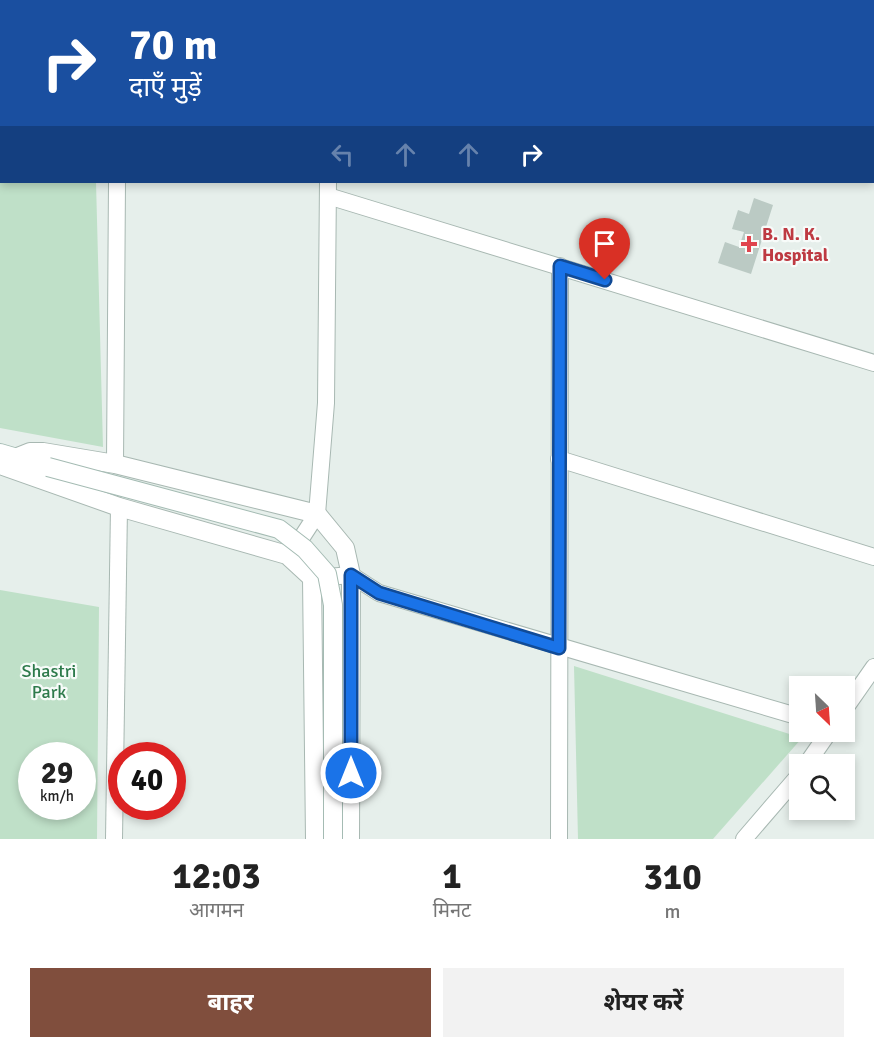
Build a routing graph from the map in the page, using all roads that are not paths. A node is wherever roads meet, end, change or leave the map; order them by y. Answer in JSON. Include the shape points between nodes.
{"nodes":[{"id":1,"x":117,"y":183,"type":"edge"},
{"id":2,"x":328,"y":189,"type":"edge"},
{"id":3,"x":560,"y":266,"type":"junction"},
{"id":4,"x":874,"y":363,"type":"edge"},
{"id":5,"x":5,"y":459,"type":"edge"},
{"id":6,"x":559,"y":459,"type":"junction"},
{"id":7,"x":115,"y":464,"type":"junction"},
{"id":8,"x":119,"y":507,"type":"junction"},
{"id":9,"x":317,"y":514,"type":"junction"},
{"id":10,"x":290,"y":556,"type":"junction"},
{"id":11,"x":874,"y":557,"type":"edge"},
{"id":12,"x":351,"y":575,"type":"junction"},
{"id":13,"x":312,"y":578,"type":"junction"},
{"id":14,"x":559,"y":648,"type":"junction"},
{"id":15,"x":874,"y":667,"type":"edge"},
{"id":16,"x":855,"y":694,"type":"edge"},
{"id":17,"x":789,"y":714,"type":"edge"},
{"id":18,"x":789,"y":787,"type":"edge"},
{"id":19,"x":114,"y":839,"type":"edge"},
{"id":20,"x":315,"y":839,"type":"edge"},
{"id":21,"x":333,"y":839,"type":"edge"},
{"id":22,"x":350,"y":839,"type":"edge"},
{"id":23,"x":558,"y":839,"type":"edge"},
{"id":24,"x":744,"y":839,"type":"edge"}],
"edges":[{"from":1,"to":7,"type":"street"},
{"from":2,"to":3,"type":"street"},
{"from":2,"to":9,"type":"street","via":[[326,402]]},
{"from":3,"to":4,"type":"street"},
{"from":3,"to":6,"type":"street"},
{"from":5,"to":7,"type":"street","via":[[43,452]]},
{"from":5,"to":8,"type":"street"},
{"from":5,"to":21,"type":"street","bridge":true,"via":[[279,529],[305,549],[327,574],[333,605]]},
{"from":6,"to":11,"type":"street"},
{"from":6,"to":14,"type":"street"},
{"from":7,"to":9,"type":"street"},
{"from":8,"to":10,"type":"street"},
{"from":8,"to":19,"type":"street"},
{"from":9,"to":10,"type":"street"},
{"from":9,"to":12,"type":"street","via":[[345,548]]},
{"from":10,"to":13,"type":"street"},
{"from":12,"to":13,"type":"street"},
{"from":12,"to":14,"type":"street","via":[[379,593]]},
{"from":12,"to":22,"type":"street"},
{"from":13,"to":20,"type":"street"},
{"from":14,"to":17,"type":"street"},
{"from":14,"to":23,"type":"street"},
{"from":15,"to":16,"type":"street"},
{"from":18,"to":24,"type":"street"}]}
